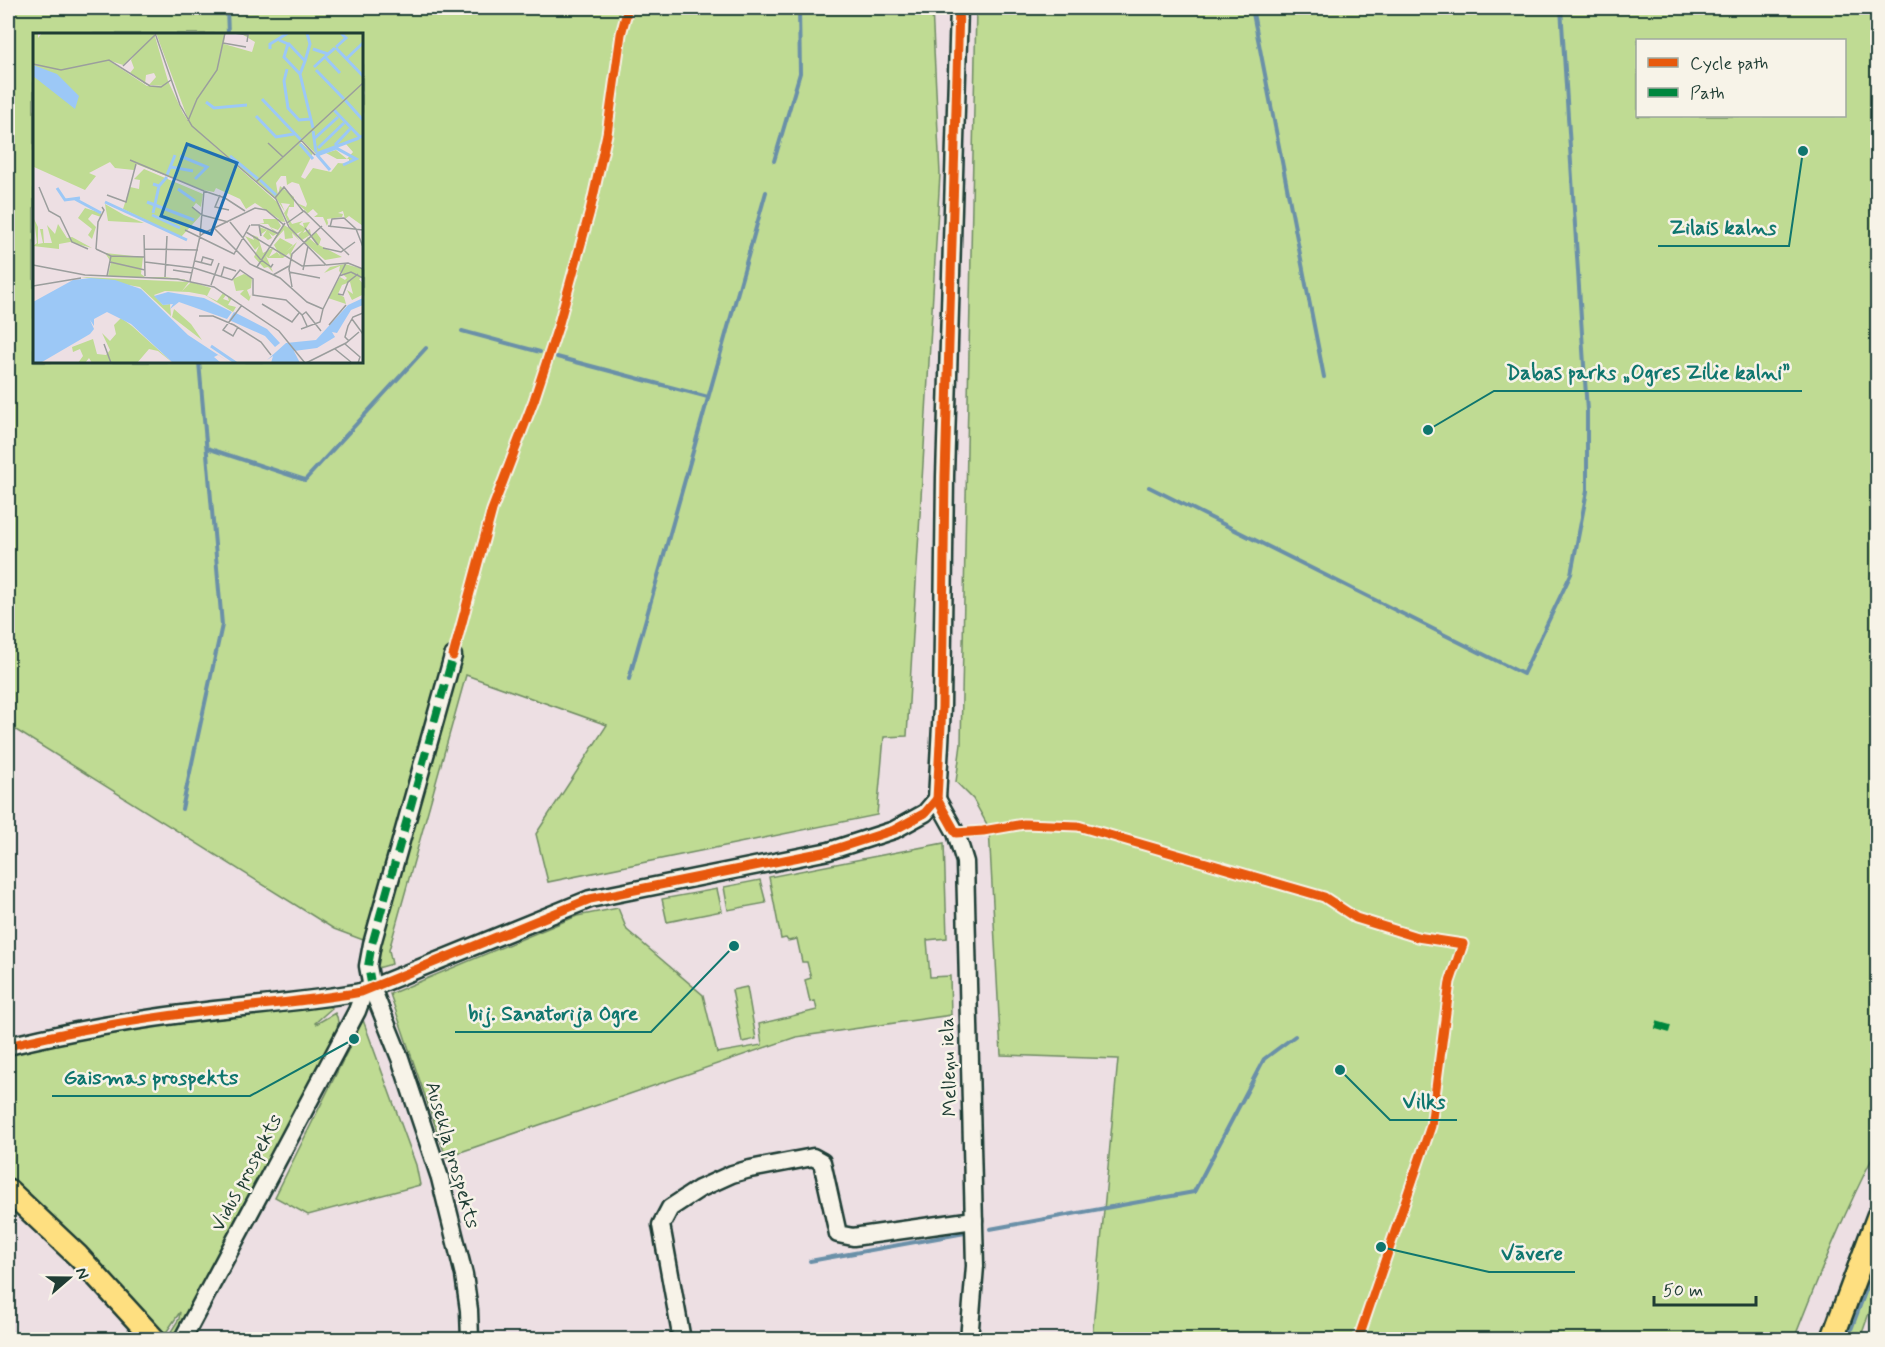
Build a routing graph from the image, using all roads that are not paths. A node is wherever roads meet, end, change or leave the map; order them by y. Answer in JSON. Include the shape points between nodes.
{"nodes":[{"id":1,"x":959,"y":8,"type":"edge"},
{"id":2,"x":453,"y":656,"type":"dead end"},
{"id":3,"x":937,"y":799,"type":"junction"},
{"id":4,"x":366,"y":990,"type":"junction"},
{"id":5,"x":8,"y":1046,"type":"edge"},
{"id":6,"x":8,"y":1190,"type":"edge"},
{"id":7,"x":1878,"y":1216,"type":"edge"},
{"id":8,"x":974,"y":1220,"type":"junction"},
{"id":9,"x":155,"y":1340,"type":"edge"},
{"id":10,"x":182,"y":1340,"type":"edge"},
{"id":11,"x":471,"y":1340,"type":"edge"},
{"id":12,"x":682,"y":1340,"type":"edge"},
{"id":13,"x":969,"y":1340,"type":"edge"},
{"id":14,"x":1832,"y":1340,"type":"edge"}],
"edges":[{"from":1,"to":3,"type":"street"},
{"from":2,"to":4,"type":"street","via":[[372,944]]},
{"from":3,"to":4,"type":"street","via":[[925,813],[894,830],[829,851],[590,899]]},
{"from":3,"to":8,"type":"street","name":"Melleņu iela","via":[[956,833],[965,862]]},
{"from":4,"to":5,"type":"street","via":[[113,1024]]},
{"from":4,"to":10,"type":"street","name":"Vidus prospekts"},
{"from":4,"to":11,"type":"street","name":"Ausekļa prospekts","via":[[400,1058],[440,1178],[464,1275]]},
{"from":6,"to":9,"type":"main road","via":[[78,1256]]},
{"from":7,"to":14,"type":"main road"},
{"from":8,"to":12,"type":"street","via":[[853,1237],[838,1234],[822,1162],[813,1157],[732,1174],[670,1208],[661,1225]]},
{"from":8,"to":13,"type":"street","name":"Melleņu iela","via":[[975,1277]]}]}
